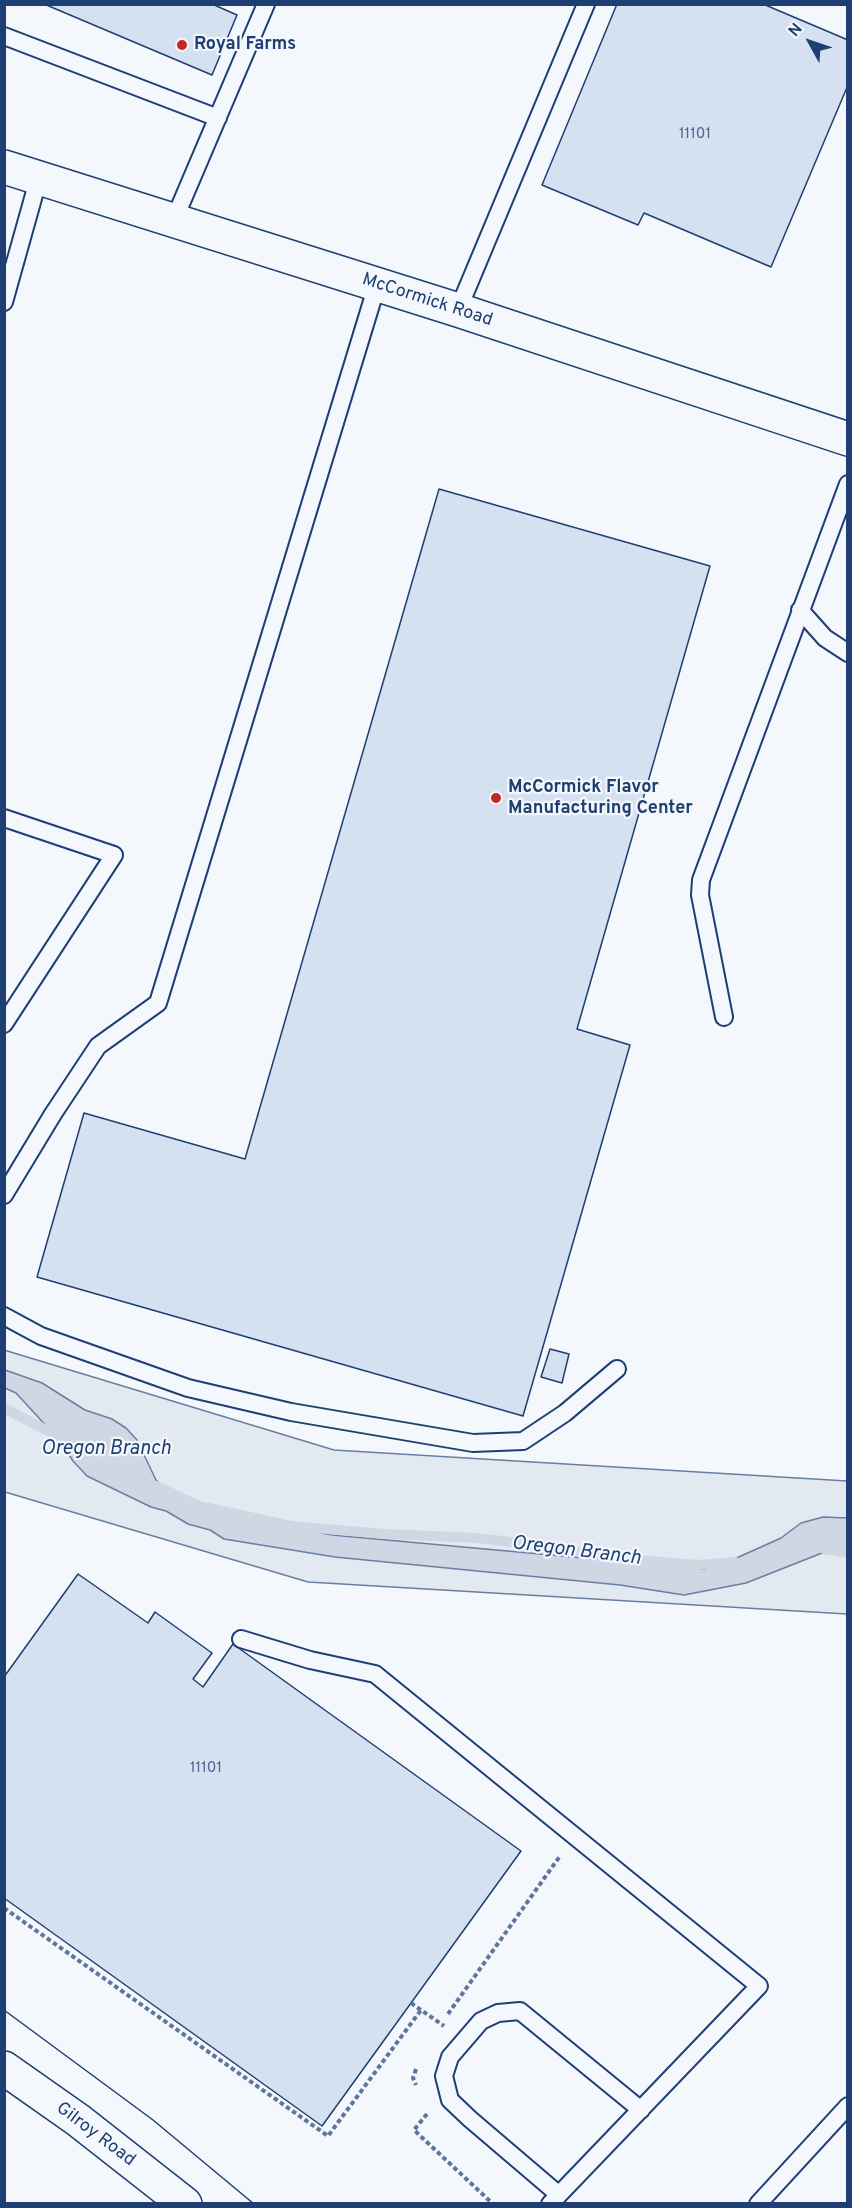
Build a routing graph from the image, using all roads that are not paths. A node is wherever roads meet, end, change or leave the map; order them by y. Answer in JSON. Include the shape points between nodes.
{"nodes":[{"id":1,"x":267,"y":4,"type":"edge"},
{"id":2,"x":586,"y":4,"type":"edge"},
{"id":3,"x":4,"y":36,"type":"edge"},
{"id":4,"x":218,"y":118,"type":"junction"},
{"id":5,"x":4,"y":167,"type":"edge"},
{"id":6,"x":39,"y":177,"type":"junction"},
{"id":7,"x":174,"y":220,"type":"junction"},
{"id":8,"x":377,"y":285,"type":"junction"},
{"id":9,"x":4,"y":302,"type":"edge"},
{"id":10,"x":458,"y":310,"type":"junction"},
{"id":11,"x":848,"y":439,"type":"edge"},
{"id":12,"x":848,"y":484,"type":"edge"},
{"id":13,"x":800,"y":610,"type":"junction"},
{"id":14,"x":848,"y":653,"type":"edge"},
{"id":15,"x":4,"y":818,"type":"edge"},
{"id":16,"x":724,"y":1017,"type":"dead end"},
{"id":17,"x":4,"y":1024,"type":"edge"},
{"id":18,"x":4,"y":1195,"type":"edge"},
{"id":19,"x":4,"y":1316,"type":"edge"},
{"id":20,"x":616,"y":1369,"type":"dead end"},
{"id":21,"x":241,"y":1639,"type":"dead end"},
{"id":22,"x":4,"y":2068,"type":"edge"},
{"id":23,"x":848,"y":2106,"type":"edge"},
{"id":24,"x":641,"y":2110,"type":"junction"},
{"id":25,"x":554,"y":2199,"type":"edge"},
{"id":26,"x":185,"y":2204,"type":"edge"},
{"id":27,"x":758,"y":2204,"type":"edge"}],
"edges":[{"from":1,"to":4,"type":"lane"},
{"from":2,"to":10,"type":"lane"},
{"from":3,"to":4,"type":"lane"},
{"from":4,"to":7,"type":"lane"},
{"from":5,"to":6,"type":"main road","name":"McCormick Road"},
{"from":6,"to":7,"type":"main road","name":"McCormick Road"},
{"from":6,"to":9,"type":"lane"},
{"from":7,"to":8,"type":"main road","name":"McCormick Road"},
{"from":8,"to":10,"type":"main road","name":"McCormick Road"},
{"from":8,"to":18,"type":"lane","via":[[158,1003],[98,1046]]},
{"from":10,"to":11,"type":"main road","name":"McCormick Road"},
{"from":12,"to":13,"type":"lane"},
{"from":13,"to":14,"type":"lane","via":[[825,638]]},
{"from":13,"to":16,"type":"lane","via":[[701,880],[700,896]]},
{"from":15,"to":17,"type":"lane","via":[[114,855]]},
{"from":19,"to":20,"type":"lane","via":[[41,1336],[188,1389],[291,1412],[473,1443],[524,1441],[565,1413]]},
{"from":21,"to":24,"type":"lane","via":[[375,1674],[759,1986]]},
{"from":22,"to":26,"type":"main road","name":"Gilroy Road"},
{"from":23,"to":27,"type":"lane"},
{"from":24,"to":25,"type":"lane"},
{"from":24,"to":25,"type":"lane","via":[[520,2011],[481,2020],[450,2057],[444,2076],[450,2100]]}]}
